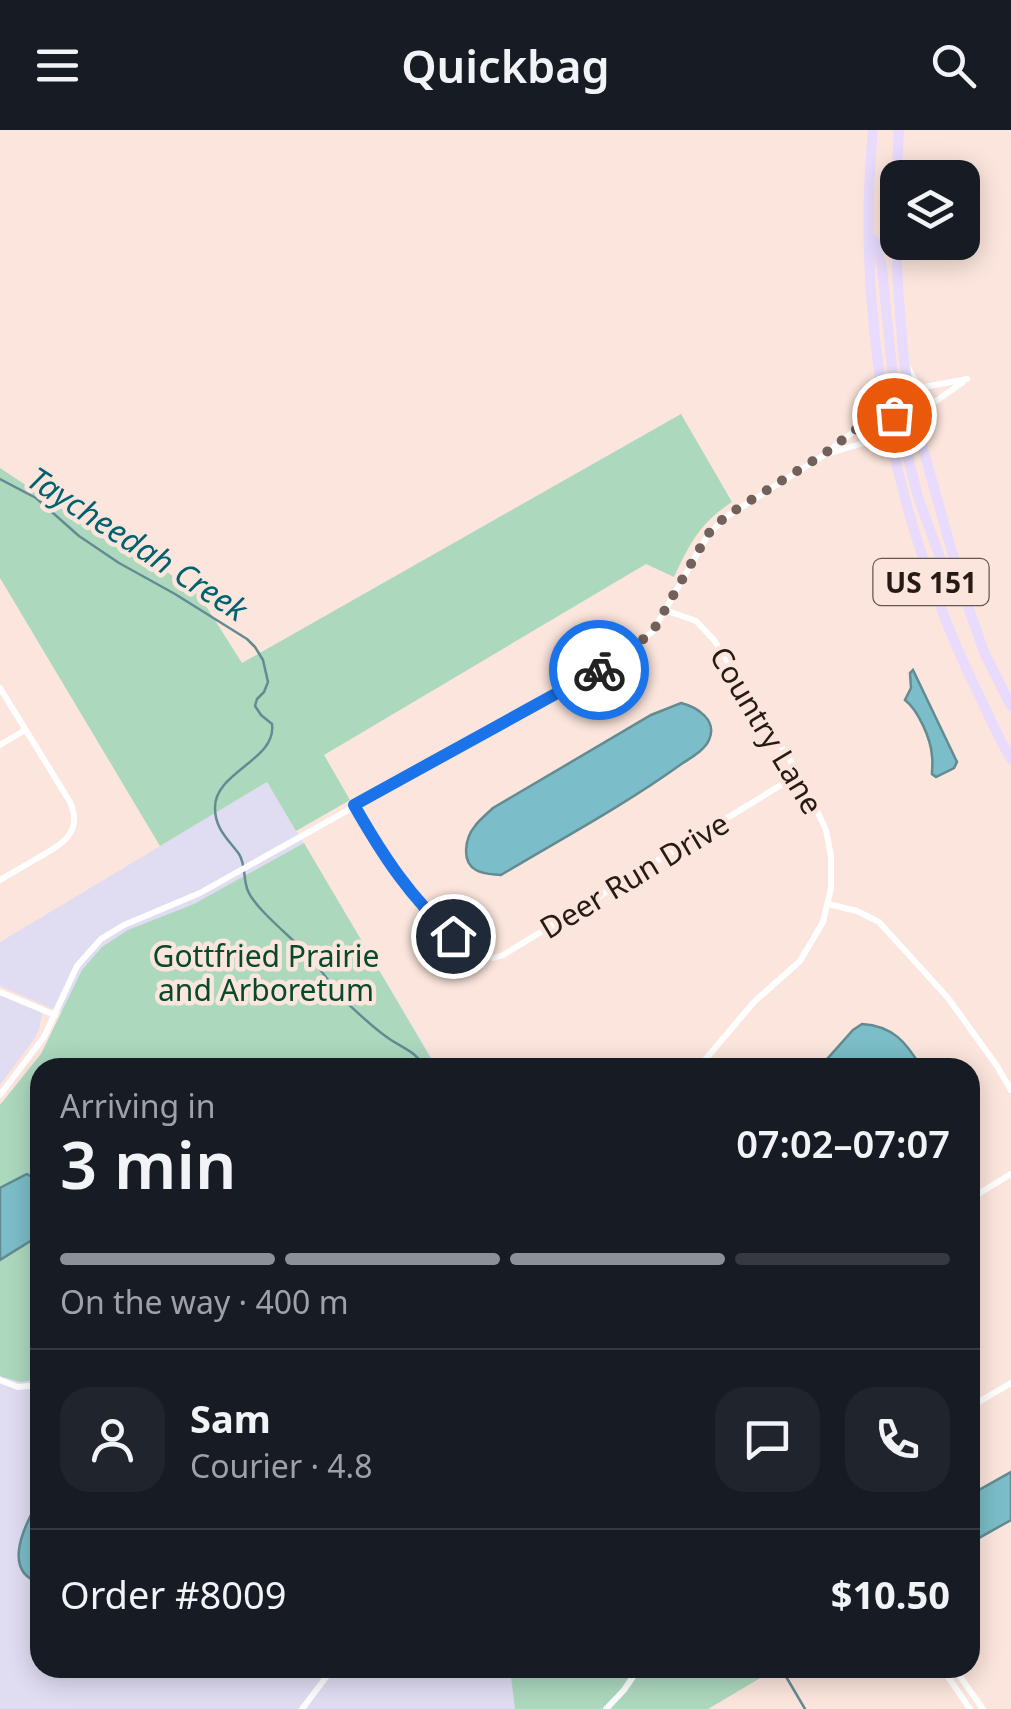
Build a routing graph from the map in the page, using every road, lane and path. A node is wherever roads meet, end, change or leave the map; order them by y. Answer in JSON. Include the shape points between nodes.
{"nodes":[{"id":1,"x":874,"y":130,"type":"edge"},
{"id":2,"x":900,"y":130,"type":"edge"},
{"id":3,"x":870,"y":228,"type":"junction"},
{"id":4,"x":904,"y":360,"type":"junction"},
{"id":5,"x":884,"y":412,"type":"junction"},
{"id":6,"x":913,"y":413,"type":"junction"},
{"id":7,"x":892,"y":446,"type":"junction"},
{"id":8,"x":824,"y":454,"type":"junction"},
{"id":9,"x":965,"y":598,"type":"junction"},
{"id":10,"x":666,"y":610,"type":"junction"},
{"id":11,"x":0,"y":688,"type":"edge"},
{"id":12,"x":1011,"y":706,"type":"edge"},
{"id":13,"x":26,"y":730,"type":"junction"},
{"id":14,"x":0,"y":745,"type":"edge"},
{"id":15,"x":1011,"y":758,"type":"edge"},
{"id":16,"x":799,"y":774,"type":"junction"},
{"id":17,"x":354,"y":805,"type":"junction"},
{"id":18,"x":0,"y":880,"type":"edge"},
{"id":19,"x":828,"y":904,"type":"junction"},
{"id":20,"x":0,"y":992,"type":"edge"},
{"id":21,"x":54,"y":1015,"type":"junction"},
{"id":22,"x":706,"y":1058,"type":"edge"},
{"id":23,"x":1011,"y":1090,"type":"edge"},
{"id":24,"x":0,"y":1095,"type":"edge"},
{"id":25,"x":1011,"y":1174,"type":"edge"},
{"id":26,"x":980,"y":1193,"type":"edge"},
{"id":27,"x":0,"y":1380,"type":"edge"},
{"id":28,"x":1011,"y":1383,"type":"edge"},
{"id":29,"x":30,"y":1386,"type":"edge"},
{"id":30,"x":980,"y":1401,"type":"edge"},
{"id":31,"x":325,"y":1678,"type":"edge"},
{"id":32,"x":633,"y":1678,"type":"edge"},
{"id":33,"x":949,"y":1678,"type":"edge"},
{"id":34,"x":961,"y":1678,"type":"edge"},
{"id":35,"x":302,"y":1709,"type":"edge"},
{"id":36,"x":606,"y":1709,"type":"edge"},
{"id":37,"x":970,"y":1709,"type":"edge"},
{"id":38,"x":983,"y":1709,"type":"edge"}],
"edges":[{"from":1,"to":3,"type":"main road","number":"US 151"},
{"from":2,"to":4,"type":"main road","number":"US 151","via":[[895,212]]},
{"from":3,"to":5,"type":"main road","number":"US 151"},
{"from":3,"to":6,"type":"main road","via":[[882,267],[897,400]]},
{"from":4,"to":6,"type":"main road","number":"US 151"},
{"from":4,"to":6,"type":"street","via":[[924,386],[966,379]]},
{"from":5,"to":7,"type":"main road","number":"US 151"},
{"from":5,"to":8,"type":"street"},
{"from":5,"to":9,"type":"main road","via":[[898,418],[942,563]]},
{"from":6,"to":9,"type":"main road","number":"US 151"},
{"from":7,"to":8,"type":"street","via":[[870,441]]},
{"from":7,"to":15,"type":"main road","number":"US 151","via":[[935,594]]},
{"from":8,"to":10,"type":"street","via":[[726,516],[708,534]]},
{"from":9,"to":12,"type":"main road","number":"US 151"},
{"from":10,"to":16,"type":"street","name":"Country Lane","via":[[696,622],[714,640]]},
{"from":10,"to":17,"type":"street","via":[[624,655]]},
{"from":11,"to":13,"type":"street"},
{"from":13,"to":14,"type":"street"},
{"from":13,"to":18,"type":"street","via":[[72,806],[74,821],[59,846]]},
{"from":16,"to":17,"type":"street","name":"Deer Run Drive","via":[[493,958],[435,919],[390,866]]},
{"from":16,"to":19,"type":"street","name":"Country Lane","via":[[826,830]]},
{"from":17,"to":21,"type":"street","via":[[236,874],[101,939],[77,966]]},
{"from":19,"to":22,"type":"street","name":"Country Lane","via":[[800,961]]},
{"from":19,"to":23,"type":"street","via":[[879,922],[948,998]]},
{"from":20,"to":21,"type":"street"},
{"from":21,"to":24,"type":"street"},
{"from":25,"to":26,"type":"street"},
{"from":27,"to":29,"type":"street"},
{"from":28,"to":30,"type":"street"},
{"from":31,"to":35,"type":"street"},
{"from":32,"to":36,"type":"street"},
{"from":33,"to":37,"type":"street"},
{"from":34,"to":38,"type":"street"}]}
